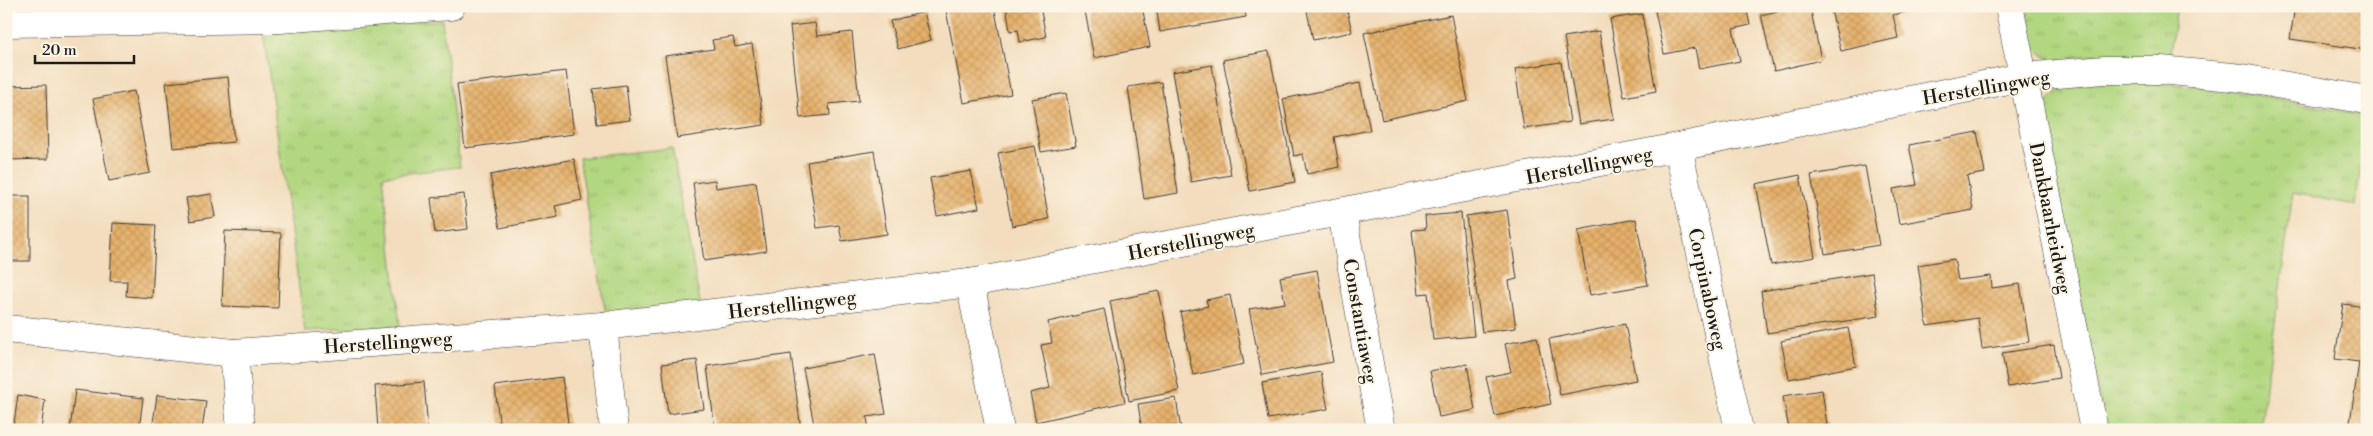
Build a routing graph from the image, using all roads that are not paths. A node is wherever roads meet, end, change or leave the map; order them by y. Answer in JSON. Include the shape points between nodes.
{"nodes":[{"id":1,"x":450,"y":6,"type":"edge"},
{"id":2,"x":2008,"y":6,"type":"edge"},
{"id":3,"x":6,"y":23,"type":"edge"},
{"id":4,"x":2023,"y":77,"type":"junction"},
{"id":5,"x":2367,"y":100,"type":"edge"},
{"id":6,"x":1678,"y":147,"type":"junction"},
{"id":7,"x":1342,"y":213,"type":"junction"},
{"id":8,"x":970,"y":283,"type":"junction"},
{"id":9,"x":603,"y":326,"type":"junction"},
{"id":10,"x":6,"y":329,"type":"edge"},
{"id":11,"x":234,"y":353,"type":"junction"},
{"id":12,"x":241,"y":430,"type":"edge"},
{"id":13,"x":614,"y":430,"type":"edge"},
{"id":14,"x":1000,"y":430,"type":"edge"},
{"id":15,"x":1381,"y":430,"type":"edge"},
{"id":16,"x":1739,"y":430,"type":"edge"},
{"id":17,"x":2094,"y":430,"type":"edge"}],
"edges":[{"from":1,"to":3,"type":"street","via":[[280,19]]},
{"from":2,"to":4,"type":"street","name":"Dankbaarheidweg"},
{"from":4,"to":5,"type":"street","name":"Herstellingweg","via":[[2104,70],[2161,70],[2242,78]]},
{"from":4,"to":6,"type":"street","name":"Herstellingweg"},
{"from":4,"to":17,"type":"street","name":"Dankbaarheidweg"},
{"from":6,"to":7,"type":"street","name":"Herstellingweg"},
{"from":6,"to":16,"type":"street","name":"Corpinaboweg"},
{"from":7,"to":8,"type":"street","name":"Herstellingweg"},
{"from":7,"to":15,"type":"street","name":"Constantiaweg"},
{"from":8,"to":9,"type":"street","name":"Herstellingweg"},
{"from":8,"to":14,"type":"street"},
{"from":9,"to":11,"type":"street","name":"Herstellingweg"},
{"from":9,"to":13,"type":"street"},
{"from":10,"to":11,"type":"street","name":"Herstellingweg"},
{"from":11,"to":12,"type":"street"}]}
